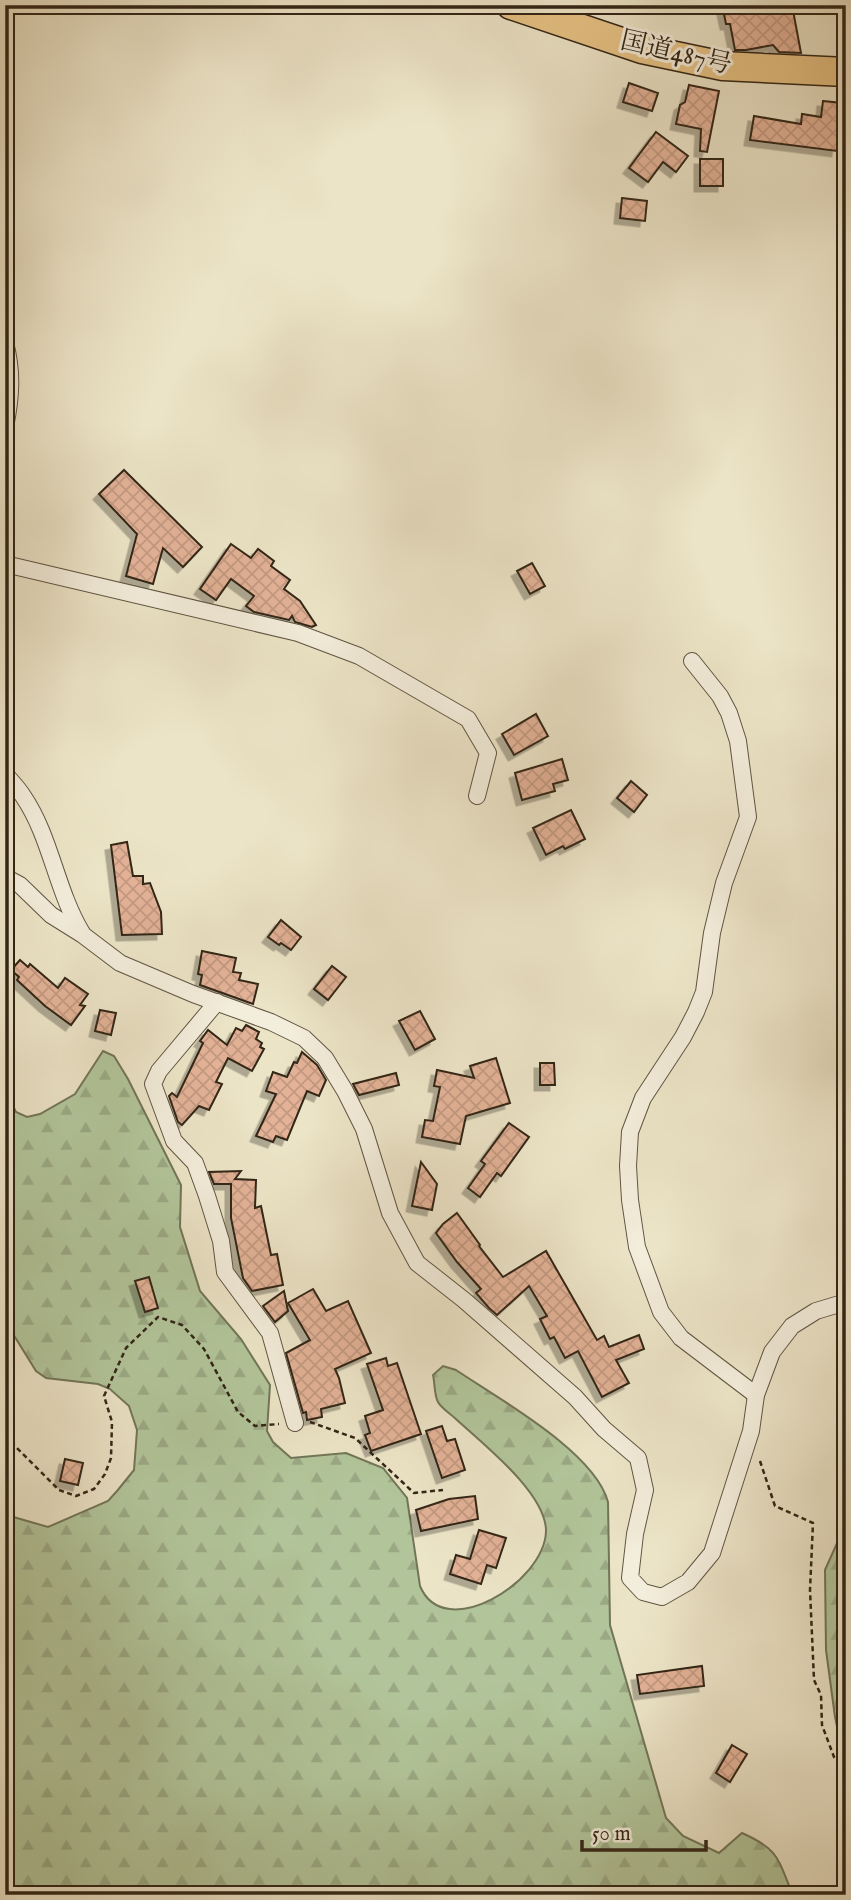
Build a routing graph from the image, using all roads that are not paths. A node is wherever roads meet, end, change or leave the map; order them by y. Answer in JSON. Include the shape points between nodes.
{"nodes":[{"id":1,"x":511,"y":5,"type":"edge"},
{"id":2,"x":846,"y":72,"type":"edge"},
{"id":3,"x":5,"y":343,"type":"edge"},
{"id":4,"x":5,"y":427,"type":"edge"},
{"id":5,"x":5,"y":564,"type":"edge"},
{"id":6,"x":692,"y":661,"type":"dead end"},
{"id":7,"x":5,"y":774,"type":"edge"},
{"id":8,"x":477,"y":796,"type":"dead end"},
{"id":9,"x":5,"y":877,"type":"edge"},
{"id":10,"x":83,"y":935,"type":"junction"},
{"id":11,"x":217,"y":1003,"type":"junction"},
{"id":12,"x":846,"y":1302,"type":"edge"},
{"id":13,"x":756,"y":1395,"type":"junction"},
{"id":14,"x":295,"y":1423,"type":"road end"}],
"edges":[{"from":1,"to":2,"type":"highway","name":"国道487号","via":[[642,49],[723,66]]},
{"from":3,"to":4,"type":"street","via":[[12,397]]},
{"from":5,"to":8,"type":"street","via":[[298,632],[359,656],[468,719],[488,753]]},
{"from":6,"to":13,"type":"street","via":[[729,713],[738,741],[748,817],[724,883],[704,992],[683,1037],[643,1098],[630,1132],[629,1200],[637,1247],[661,1312],[681,1338]]},
{"from":7,"to":10,"type":"street","via":[[23,796],[42,834],[70,913]]},
{"from":9,"to":10,"type":"street"},
{"from":10,"to":11,"type":"street","via":[[120,963]]},
{"from":11,"to":13,"type":"street","via":[[304,1038],[325,1058],[364,1129],[390,1213],[417,1263],[575,1397],[638,1458],[645,1490],[630,1578],[643,1592],[662,1597],[688,1582],[712,1553],[751,1431]]},
{"from":11,"to":14,"type":"street","via":[[153,1084],[174,1141],[195,1163],[221,1241],[225,1272],[270,1333]]},
{"from":12,"to":13,"type":"street","via":[[816,1311],[792,1326],[772,1352]]}]}
